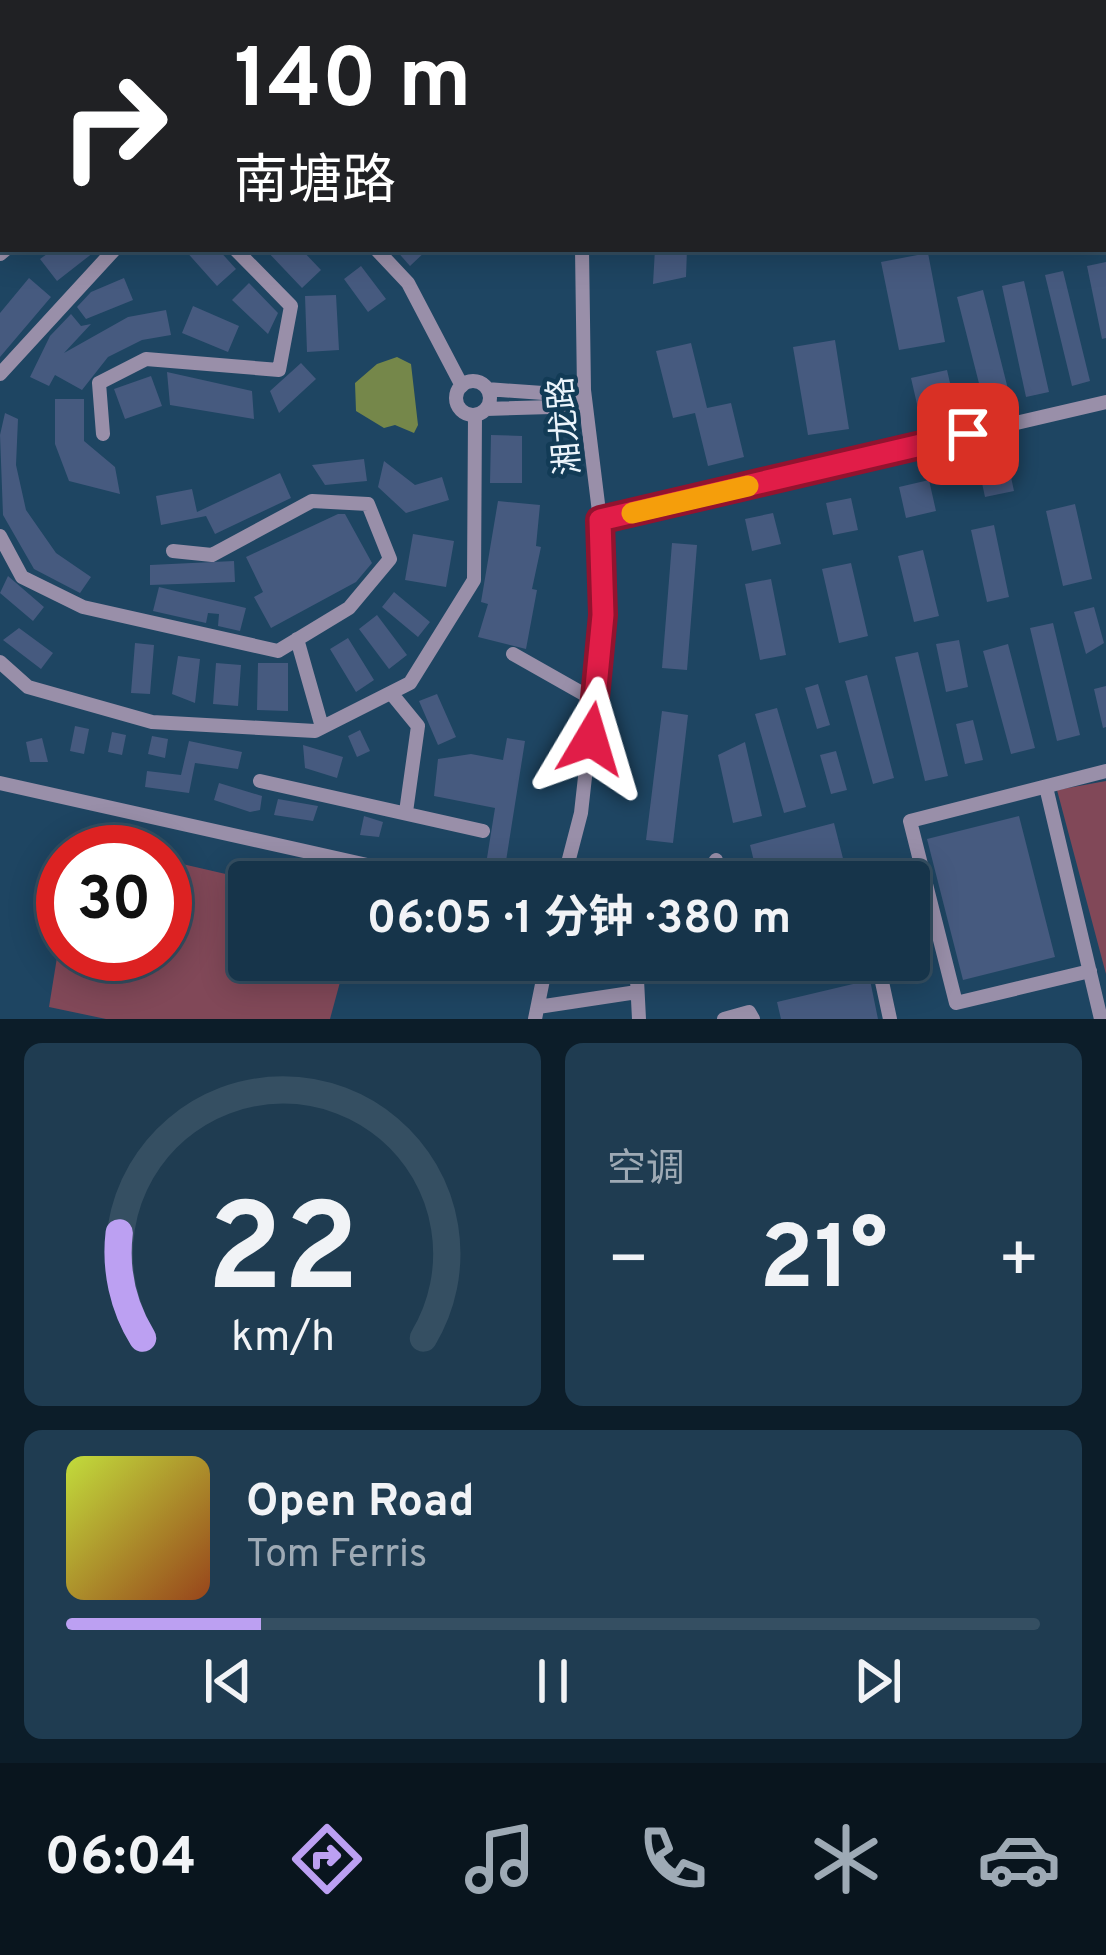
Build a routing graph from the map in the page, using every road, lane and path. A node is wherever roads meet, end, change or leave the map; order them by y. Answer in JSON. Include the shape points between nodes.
{"nodes":[{"id":1,"x":113,"y":252,"type":"edge"},
{"id":2,"x":238,"y":252,"type":"edge"},
{"id":3,"x":379,"y":252,"type":"edge"},
{"id":4,"x":582,"y":252,"type":"edge"},
{"id":5,"x":0,"y":374,"type":"edge"},
{"id":6,"x":462,"y":386,"type":"junction"},
{"id":7,"x":487,"y":388,"type":"junction"},
{"id":8,"x":585,"y":398,"type":"junction"},
{"id":9,"x":1106,"y":402,"type":"edge"},
{"id":10,"x":481,"y":412,"type":"junction"},
{"id":11,"x":104,"y":434,"type":"dead end"},
{"id":12,"x":600,"y":520,"type":"junction"},
{"id":13,"x":0,"y":536,"type":"edge"},
{"id":14,"x":173,"y":551,"type":"dead end"},
{"id":15,"x":297,"y":639,"type":"junction"},
{"id":16,"x":513,"y":654,"type":"dead end"},
{"id":17,"x":0,"y":662,"type":"edge"},
{"id":18,"x":391,"y":693,"type":"junction"},
{"id":19,"x":596,"y":701,"type":"junction"},
{"id":20,"x":322,"y":728,"type":"junction"},
{"id":21,"x":1106,"y":771,"type":"edge"},
{"id":22,"x":260,"y":781,"type":"dead end"},
{"id":23,"x":0,"y":783,"type":"edge"},
{"id":24,"x":1046,"y":787,"type":"junction"},
{"id":25,"x":406,"y":812,"type":"junction"},
{"id":26,"x":483,"y":831,"type":"dead end"},
{"id":27,"x":349,"y":861,"type":"edge"},
{"id":28,"x":568,"y":861,"type":"edge"},
{"id":29,"x":1090,"y":971,"type":"junction"},
{"id":30,"x":543,"y":981,"type":"edge"},
{"id":31,"x":637,"y":981,"type":"edge"},
{"id":32,"x":882,"y":981,"type":"edge"},
{"id":33,"x":638,"y":992,"type":"junction"},
{"id":34,"x":536,"y":1013,"type":"edge"},
{"id":35,"x":639,"y":1019,"type":"edge"},
{"id":36,"x":724,"y":1019,"type":"edge"},
{"id":37,"x":753,"y":1019,"type":"edge"},
{"id":38,"x":890,"y":1019,"type":"edge"},
{"id":39,"x":1102,"y":1019,"type":"edge"}],
"edges":[{"from":1,"to":5,"type":"street"},
{"from":2,"to":11,"type":"street","via":[[291,306],[279,370],[146,358],[99,383]]},
{"from":3,"to":6,"type":"street","via":[[408,283]]},
{"from":4,"to":8,"type":"street","name":"湘龙路"},
{"from":6,"to":7,"type":"street"},
{"from":6,"to":10,"type":"street","via":[[458,405]]},
{"from":7,"to":8,"type":"street"},
{"from":7,"to":10,"type":"street"},
{"from":8,"to":10,"type":"street"},
{"from":8,"to":12,"type":"street","name":"湘龙路"},
{"from":9,"to":12,"type":"street"},
{"from":10,"to":18,"type":"street","via":[[473,580],[410,683]]},
{"from":12,"to":19,"type":"street","name":"湘龙路"},
{"from":13,"to":15,"type":"street","via":[[22,577],[83,608],[278,651]]},
{"from":14,"to":15,"type":"street","via":[[212,555],[312,501],[368,505],[390,559],[349,608]]},
{"from":15,"to":20,"type":"street"},
{"from":16,"to":19,"type":"street"},
{"from":17,"to":20,"type":"street","via":[[28,687],[152,722]]},
{"from":18,"to":20,"type":"street"},
{"from":18,"to":25,"type":"street","via":[[418,727]]},
{"from":19,"to":28,"type":"street","name":"湘龙路"},
{"from":21,"to":24,"type":"street"},
{"from":22,"to":25,"type":"street"},
{"from":23,"to":27,"type":"street"},
{"from":24,"to":29,"type":"street"},
{"from":24,"to":29,"type":"street","via":[[910,821],[956,1003]]},
{"from":25,"to":26,"type":"street"},
{"from":29,"to":39,"type":"street"},
{"from":30,"to":34,"type":"street"},
{"from":31,"to":33,"type":"street"},
{"from":32,"to":38,"type":"street"},
{"from":33,"to":34,"type":"street"},
{"from":33,"to":35,"type":"street"},
{"from":36,"to":37,"type":"street","via":[[749,1012]]}]}
